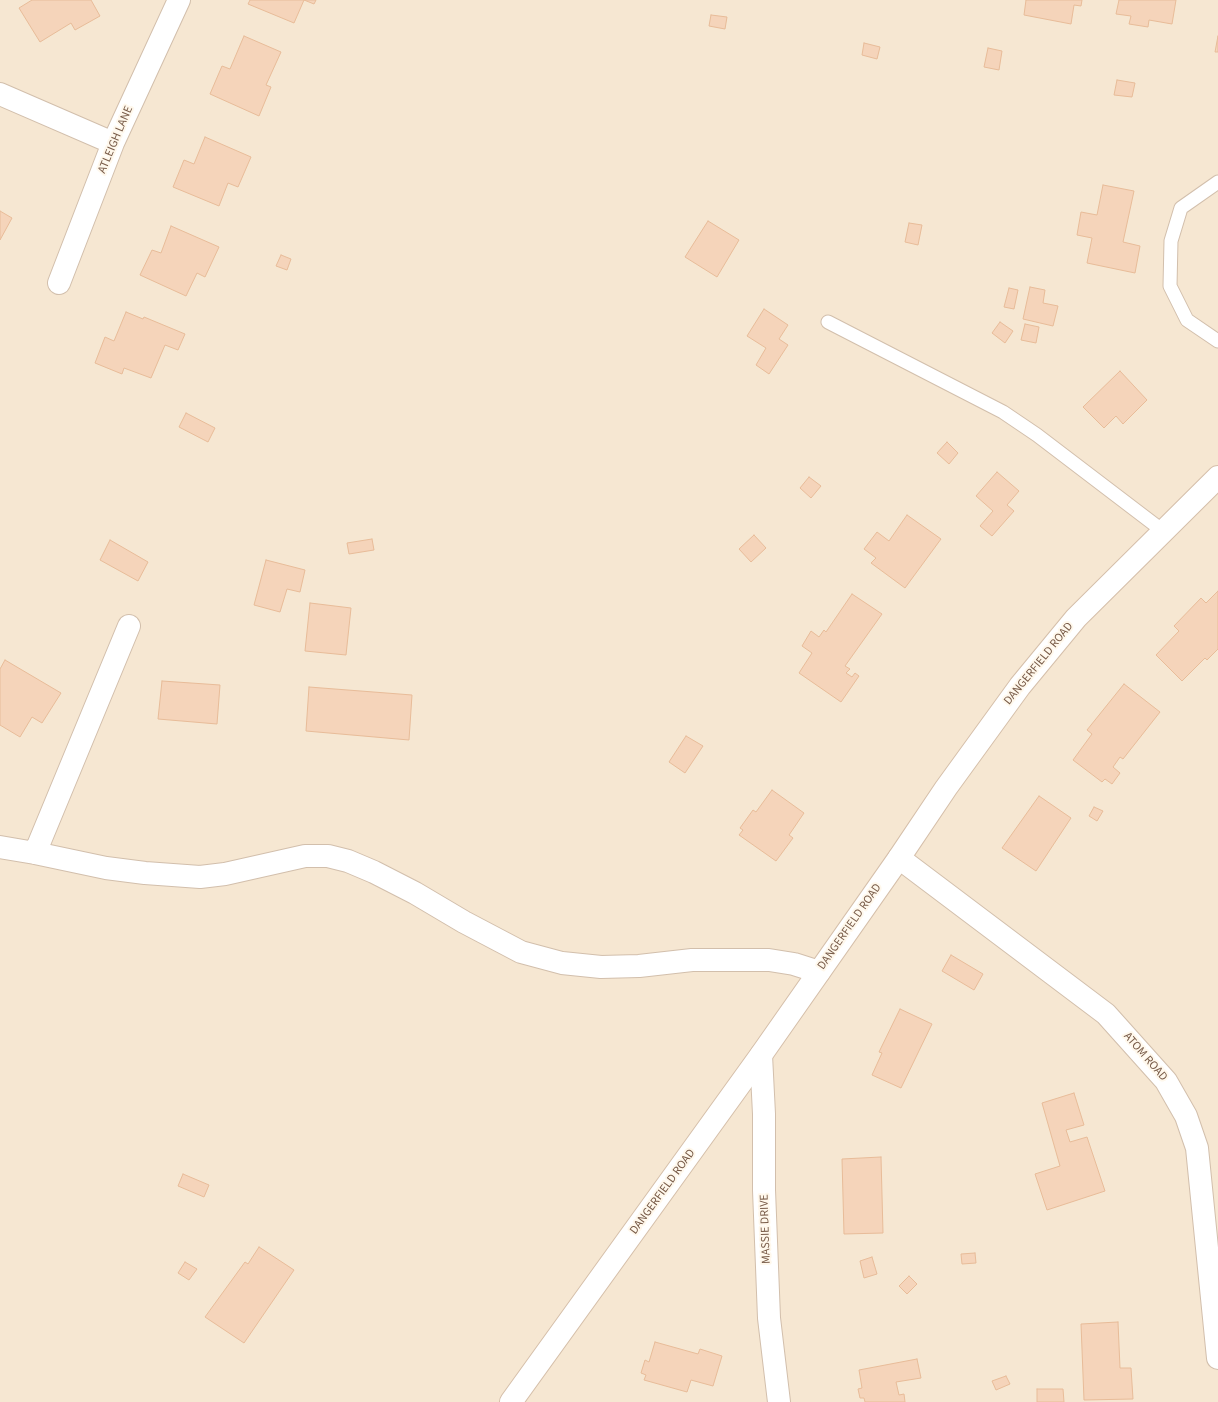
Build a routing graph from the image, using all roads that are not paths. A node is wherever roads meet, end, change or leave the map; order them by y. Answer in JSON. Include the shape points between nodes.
{"nodes":[{"id":1,"x":179,"y":0,"type":"edge"},
{"id":2,"x":0,"y":94,"type":"edge"},
{"id":3,"x":113,"y":143,"type":"junction"},
{"id":4,"x":1218,"y":182,"type":"edge"},
{"id":5,"x":59,"y":283,"type":"dead end"},
{"id":6,"x":828,"y":322,"type":"dead end"},
{"id":7,"x":1218,"y":341,"type":"edge"},
{"id":8,"x":1218,"y":477,"type":"edge"},
{"id":9,"x":1163,"y":531,"type":"junction"},
{"id":10,"x":129,"y":626,"type":"dead end"},
{"id":11,"x":0,"y":847,"type":"edge"},
{"id":12,"x":35,"y":853,"type":"junction"},
{"id":13,"x":899,"y":858,"type":"junction"},
{"id":14,"x":819,"y":972,"type":"junction"},
{"id":15,"x":761,"y":1055,"type":"junction"},
{"id":16,"x":1218,"y":1358,"type":"edge"},
{"id":17,"x":511,"y":1402,"type":"edge"},
{"id":18,"x":778,"y":1402,"type":"edge"}],
"edges":[{"from":1,"to":3,"type":"street","name":"ATLEIGH LANE"},
{"from":2,"to":3,"type":"street"},
{"from":3,"to":5,"type":"street","name":"ATLEIGH LANE"},
{"from":4,"to":7,"type":"lane","via":[[1181,208],[1171,241],[1170,286],[1187,320]]},
{"from":6,"to":9,"type":"lane","via":[[1003,412]]},
{"from":8,"to":9,"type":"street","name":"DANGERFIELD ROAD"},
{"from":9,"to":13,"type":"street","name":"DANGERFIELD ROAD","via":[[1076,618],[1020,686]]},
{"from":10,"to":12,"type":"street"},
{"from":11,"to":12,"type":"street"},
{"from":12,"to":14,"type":"street","via":[[106,868],[200,877],[305,856],[328,856],[374,872],[521,952],[562,963],[601,967],[692,960],[769,960]]},
{"from":13,"to":14,"type":"street","name":"DANGERFIELD ROAD"},
{"from":13,"to":16,"type":"street","name":"ATOM ROAD","via":[[1106,1014],[1166,1081],[1186,1116],[1197,1148]]},
{"from":14,"to":15,"type":"street","name":"DANGERFIELD ROAD"},
{"from":15,"to":17,"type":"street","name":"DANGERFIELD ROAD"},
{"from":15,"to":18,"type":"street","name":"MASSIE DRIVE","via":[[769,1318]]}]}
